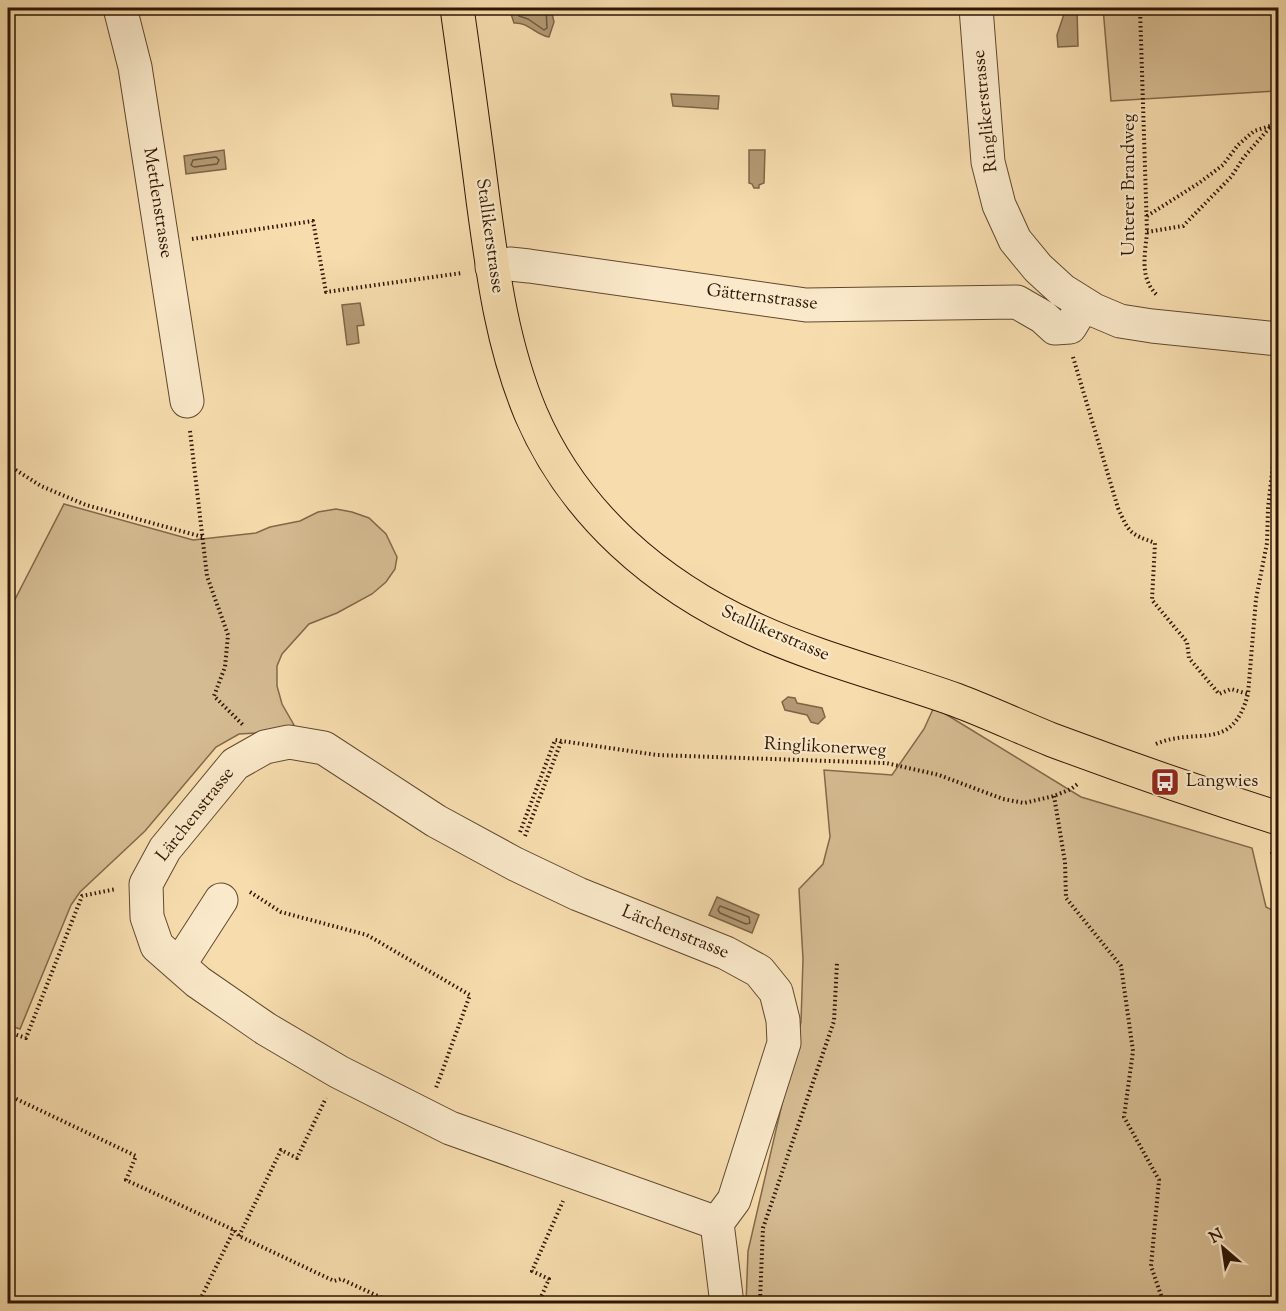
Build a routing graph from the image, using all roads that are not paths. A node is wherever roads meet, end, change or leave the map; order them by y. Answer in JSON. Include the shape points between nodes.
{"nodes":[{"id":1,"x":120,"y":8,"type":"edge"},
{"id":2,"x":457,"y":8,"type":"edge"},
{"id":3,"x":976,"y":8,"type":"edge"},
{"id":4,"x":492,"y":267,"type":"junction"},
{"id":5,"x":1077,"y":316,"type":"junction"},
{"id":6,"x":1278,"y":339,"type":"edge"},
{"id":7,"x":187,"y":401,"type":"road end"},
{"id":8,"x":1276,"y":831,"type":"edge"},
{"id":9,"x":221,"y":900,"type":"road end"},
{"id":10,"x":179,"y":965,"type":"junction"},
{"id":11,"x":717,"y":1223,"type":"junction"},
{"id":12,"x":727,"y":1304,"type":"edge"}],
"edges":[{"from":1,"to":7,"type":"street","name":"Mettlenstrasse","via":[[135,67]]},
{"from":2,"to":4,"type":"main road","name":"Stallikerstrasse"},
{"from":3,"to":5,"type":"street","name":"Ringlikerstrasse","via":[[988,162],[999,205],[1015,240],[1062,290]]},
{"from":4,"to":5,"type":"street","name":"Gätternstrasse","via":[[529,266],[806,305],[1017,302],[1055,328]]},
{"from":4,"to":8,"type":"main road","name":"Stallikerstrasse","via":[[515,373],[542,438],[596,516],[659,574],[721,613],[790,644],[959,701],[1165,782]]},
{"from":5,"to":6,"type":"street","name":"Ringlikerstrasse"},
{"from":9,"to":10,"type":"street"},
{"from":10,"to":11,"type":"street","via":[[266,1029],[425,1117]]},
{"from":10,"to":11,"type":"street","name":"Lärchenstrasse","via":[[157,946],[147,917],[146,884],[165,849],[235,764],[265,747],[289,742],[324,748],[436,821],[512,862],[578,894],[726,952],[759,971],[776,992],[784,1043],[734,1200]]},
{"from":11,"to":12,"type":"street"}]}
